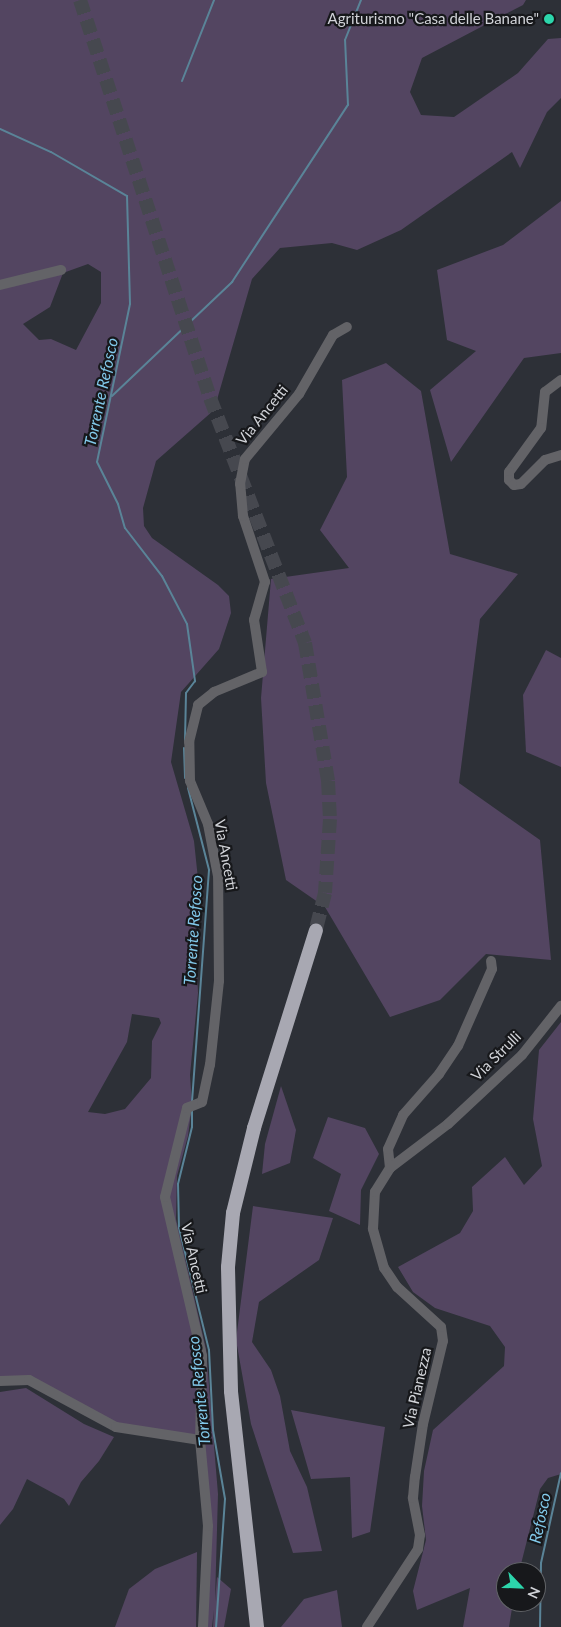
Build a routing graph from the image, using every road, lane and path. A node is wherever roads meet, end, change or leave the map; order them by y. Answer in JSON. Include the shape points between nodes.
{"nodes":[{"id":1,"x":61,"y":270,"type":"dead end"},
{"id":2,"x":0,"y":285,"type":"edge"},
{"id":3,"x":347,"y":326,"type":"dead end"},
{"id":4,"x":561,"y":380,"type":"edge"},
{"id":5,"x":561,"y":456,"type":"edge"},
{"id":6,"x":316,"y":930,"type":"tunnel mouth"},
{"id":7,"x":491,"y":961,"type":"dead end"},
{"id":8,"x":561,"y":1006,"type":"edge"},
{"id":9,"x":448,"y":1124,"type":"joint"},
{"id":10,"x":390,"y":1168,"type":"junction"},
{"id":11,"x":0,"y":1381,"type":"edge"},
{"id":12,"x":200,"y":1440,"type":"junction"},
{"id":13,"x":203,"y":1627,"type":"edge"},
{"id":14,"x":257,"y":1627,"type":"edge"},
{"id":15,"x":367,"y":1627,"type":"edge"}],
"edges":[{"from":1,"to":2,"type":"street"},
{"from":3,"to":12,"type":"street","name":"Via Ancetti","via":[[333,335],[299,394],[246,459],[240,484],[243,516],[265,582],[254,620],[262,672],[214,692],[198,705],[190,742],[190,781],[208,824],[218,876],[220,972],[210,1065],[202,1102],[187,1108],[165,1197],[202,1356]]},
{"from":4,"to":5,"type":"street","via":[[545,392],[541,428],[509,472],[511,483],[521,484],[545,460]]},
{"from":6,"to":14,"type":"highway","via":[[254,1128],[232,1222],[227,1316],[247,1554]]},
{"from":7,"to":10,"type":"street","via":[[492,969],[458,1046],[439,1074],[403,1115],[388,1149]]},
{"from":8,"to":9,"type":"street","name":"Via Strulli","via":[[522,1054]]},
{"from":9,"to":10,"type":"street","name":"Via Pianezza"},
{"from":10,"to":15,"type":"street","name":"Via Pianezza","via":[[375,1192],[373,1229],[376,1246],[384,1268],[397,1287],[441,1326],[443,1340],[423,1424],[415,1477],[413,1498],[420,1535],[418,1549]]},
{"from":11,"to":12,"type":"street","via":[[29,1380],[116,1427]]},
{"from":12,"to":13,"type":"street","name":"Via Ancetti","via":[[208,1526]]}]}
